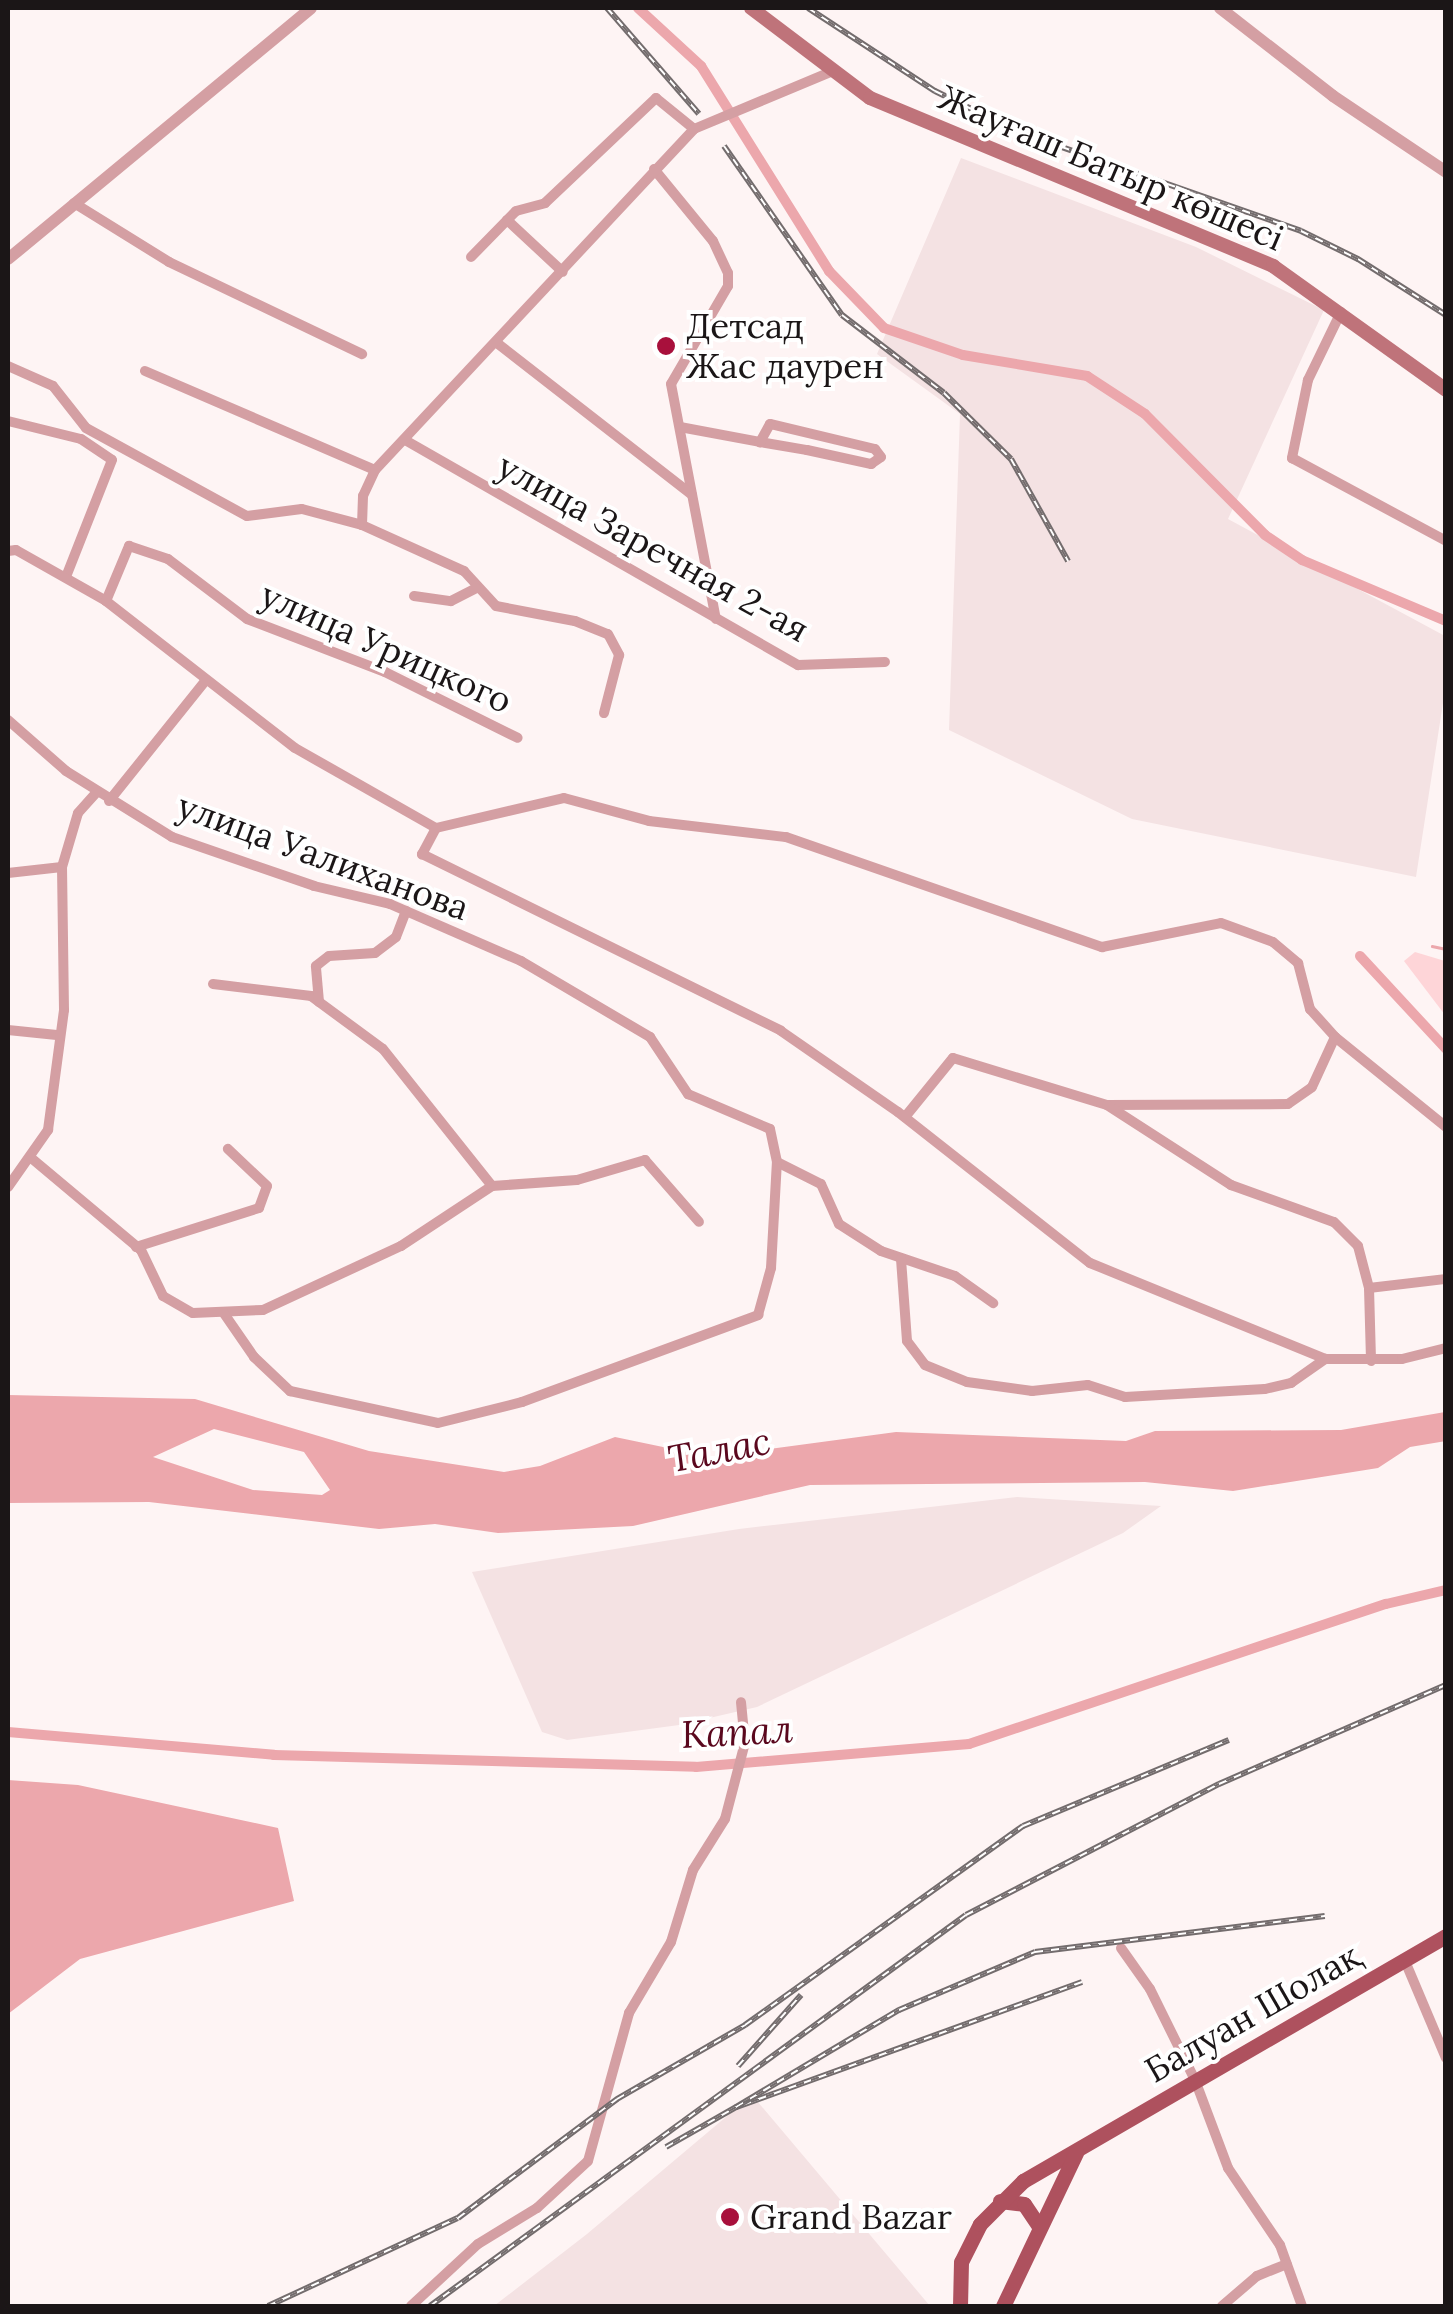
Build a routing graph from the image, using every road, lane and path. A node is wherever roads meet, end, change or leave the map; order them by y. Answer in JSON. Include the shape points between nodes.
{"nodes":[{"id":1,"x":310,"y":8,"type":"edge"},
{"id":2,"x":751,"y":8,"type":"edge"},
{"id":3,"x":1220,"y":8,"type":"edge"},
{"id":4,"x":830,"y":72,"type":"junction"},
{"id":5,"x":694,"y":129,"type":"junction"},
{"id":6,"x":654,"y":169,"type":"junction"},
{"id":7,"x":1446,"y":172,"type":"edge"},
{"id":8,"x":74,"y":204,"type":"junction"},
{"id":9,"x":507,"y":220,"type":"junction"},
{"id":10,"x":471,"y":257,"type":"dead end"},
{"id":11,"x":8,"y":258,"type":"edge"},
{"id":12,"x":563,"y":272,"type":"junction"},
{"id":13,"x":1341,"y":311,"type":"junction"},
{"id":14,"x":497,"y":343,"type":"junction"},
{"id":15,"x":362,"y":354,"type":"dead end"},
{"id":16,"x":8,"y":366,"type":"edge"},
{"id":17,"x":145,"y":371,"type":"dead end"},
{"id":18,"x":1446,"y":390,"type":"edge"},
{"id":19,"x":8,"y":421,"type":"edge"},
{"id":20,"x":680,"y":427,"type":"junction"},
{"id":21,"x":812,"y":433,"type":"junction"},
{"id":22,"x":404,"y":440,"type":"junction"},
{"id":23,"x":760,"y":442,"type":"junction"},
{"id":24,"x":807,"y":450,"type":"junction"},
{"id":25,"x":375,"y":470,"type":"junction"},
{"id":26,"x":693,"y":495,"type":"junction"},
{"id":27,"x":362,"y":526,"type":"junction"},
{"id":28,"x":1446,"y":541,"type":"edge"},
{"id":29,"x":8,"y":551,"type":"edge"},
{"id":30,"x":66,"y":577,"type":"junction"},
{"id":31,"x":476,"y":588,"type":"junction"},
{"id":32,"x":414,"y":596,"type":"dead end"},
{"id":33,"x":106,"y":601,"type":"junction"},
{"id":34,"x":716,"y":619,"type":"junction"},
{"id":35,"x":886,"y":662,"type":"dead end"},
{"id":36,"x":206,"y":680,"type":"junction"},
{"id":37,"x":604,"y":712,"type":"dead end"},
{"id":38,"x":8,"y":720,"type":"edge"},
{"id":39,"x":518,"y":738,"type":"dead end"},
{"id":40,"x":97,"y":792,"type":"junction"},
{"id":41,"x":108,"y":801,"type":"junction"},
{"id":42,"x":436,"y":828,"type":"junction"},
{"id":43,"x":62,"y":868,"type":"junction"},
{"id":44,"x":8,"y":873,"type":"edge"},
{"id":45,"x":406,"y":911,"type":"junction"},
{"id":46,"x":212,"y":984,"type":"dead end"},
{"id":47,"x":320,"y":1002,"type":"junction"},
{"id":48,"x":8,"y":1030,"type":"edge"},
{"id":49,"x":56,"y":1035,"type":"junction"},
{"id":50,"x":1335,"y":1036,"type":"junction"},
{"id":51,"x":1107,"y":1105,"type":"junction"},
{"id":52,"x":905,"y":1117,"type":"junction"},
{"id":53,"x":1446,"y":1127,"type":"edge"},
{"id":54,"x":228,"y":1149,"type":"dead end"},
{"id":55,"x":30,"y":1157,"type":"junction"},
{"id":56,"x":777,"y":1162,"type":"junction"},
{"id":57,"x":492,"y":1186,"type":"junction"},
{"id":58,"x":8,"y":1187,"type":"edge"},
{"id":59,"x":699,"y":1222,"type":"dead end"},
{"id":60,"x":136,"y":1246,"type":"junction"},
{"id":61,"x":901,"y":1259,"type":"junction"},
{"id":62,"x":1446,"y":1279,"type":"edge"},
{"id":63,"x":1369,"y":1288,"type":"junction"},
{"id":64,"x":993,"y":1303,"type":"dead end"},
{"id":65,"x":223,"y":1312,"type":"junction"},
{"id":66,"x":1446,"y":1348,"type":"edge"},
{"id":67,"x":1325,"y":1359,"type":"junction"},
{"id":68,"x":1371,"y":1361,"type":"junction"},
{"id":69,"x":741,"y":1702,"type":"dead end"},
{"id":70,"x":1446,"y":1936,"type":"edge"},
{"id":71,"x":1122,"y":1948,"type":"dead end"},
{"id":72,"x":1405,"y":1960,"type":"junction"},
{"id":73,"x":1446,"y":2058,"type":"edge"},
{"id":74,"x":1195,"y":2080,"type":"junction"},
{"id":75,"x":1090,"y":2141,"type":"junction"},
{"id":76,"x":1000,"y":2201,"type":"junction"},
{"id":77,"x":1038,"y":2225,"type":"junction"},
{"id":78,"x":1287,"y":2264,"type":"junction"},
{"id":79,"x":411,"y":2306,"type":"edge"},
{"id":80,"x":960,"y":2306,"type":"edge"},
{"id":81,"x":1003,"y":2306,"type":"edge"},
{"id":82,"x":1222,"y":2306,"type":"edge"},
{"id":83,"x":1302,"y":2306,"type":"edge"}],
"edges":[{"from":1,"to":8,"type":"street"},
{"from":2,"to":4,"type":"main road","name":"Жауғаш Батыр көшесі"},
{"from":3,"to":7,"type":"street"},
{"from":4,"to":5,"type":"street"},
{"from":4,"to":13,"type":"main road","name":"Жауғаш Батыр көшесі","via":[[918,120],[1221,241]]},
{"from":5,"to":6,"type":"street"},
{"from":5,"to":9,"type":"street","via":[[656,98],[544,203]]},
{"from":6,"to":12,"type":"street"},
{"from":6,"to":20,"type":"street","via":[[713,241],[728,273],[728,286],[674,374]]},
{"from":8,"to":11,"type":"street"},
{"from":8,"to":15,"type":"street","via":[[169,262]]},
{"from":9,"to":10,"type":"street"},
{"from":9,"to":12,"type":"street"},
{"from":12,"to":14,"type":"street"},
{"from":13,"to":18,"type":"main road","name":"Жауғаш Батыр көшесі"},
{"from":13,"to":28,"type":"street","via":[[1308,380],[1292,458]]},
{"from":14,"to":22,"type":"street"},
{"from":14,"to":26,"type":"street"},
{"from":16,"to":27,"type":"street","via":[[53,386],[86,428],[248,516],[302,509]]},
{"from":17,"to":25,"type":"street"},
{"from":19,"to":30,"type":"street","via":[[81,439],[112,460]]},
{"from":20,"to":23,"type":"street"},
{"from":20,"to":26,"type":"street"},
{"from":21,"to":23,"type":"street","via":[[770,424]]},
{"from":21,"to":24,"type":"street"},
{"from":21,"to":24,"type":"street","via":[[881,456],[871,464]]},
{"from":22,"to":25,"type":"street"},
{"from":22,"to":34,"type":"street","name":"улица Заречная 2-ая"},
{"from":23,"to":24,"type":"street"},
{"from":25,"to":27,"type":"street","via":[[363,496]]},
{"from":26,"to":34,"type":"street"},
{"from":27,"to":31,"type":"street","via":[[464,571]]},
{"from":29,"to":30,"type":"street"},
{"from":30,"to":33,"type":"street"},
{"from":31,"to":32,"type":"street","via":[[451,601]]},
{"from":31,"to":37,"type":"street","via":[[496,606],[574,621],[614,639],[619,655]]},
{"from":33,"to":36,"type":"street"},
{"from":33,"to":39,"type":"street","name":"улица Урицкого","via":[[129,546],[168,559],[247,619],[385,672]]},
{"from":34,"to":35,"type":"street","name":"улица Заречная 2-ая","via":[[798,666]]},
{"from":36,"to":41,"type":"street"},
{"from":36,"to":42,"type":"street","via":[[296,748]]},
{"from":38,"to":40,"type":"street","name":"улица Уалиханова"},
{"from":40,"to":41,"type":"street","name":"улица Уалиханова"},
{"from":40,"to":43,"type":"street","via":[[78,813]]},
{"from":41,"to":45,"type":"street","name":"улица Уалиханова","via":[[172,837]]},
{"from":42,"to":50,"type":"street","via":[[564,798],[649,822],[786,837],[1102,946],[1221,923],[1273,942],[1298,963],[1310,1009]]},
{"from":42,"to":52,"type":"street","name":"улица Уалиханова","via":[[422,854],[782,1032]]},
{"from":43,"to":44,"type":"street"},
{"from":43,"to":49,"type":"street","via":[[64,1010]]},
{"from":45,"to":47,"type":"street","via":[[396,937],[376,953],[329,956],[316,966]]},
{"from":45,"to":56,"type":"street","name":"улица Уалиханова","via":[[521,961],[650,1037],[688,1094],[770,1128]]},
{"from":46,"to":47,"type":"street"},
{"from":47,"to":57,"type":"street","via":[[383,1049]]},
{"from":48,"to":49,"type":"street"},
{"from":49,"to":55,"type":"street","via":[[48,1130]]},
{"from":50,"to":51,"type":"street","via":[[1312,1087],[1288,1104]]},
{"from":50,"to":53,"type":"street"},
{"from":51,"to":52,"type":"street","via":[[953,1058]]},
{"from":51,"to":63,"type":"street","via":[[1231,1185],[1334,1222],[1358,1246]]},
{"from":52,"to":67,"type":"street","name":"улица Уалиханова","via":[[1090,1263]]},
{"from":54,"to":60,"type":"street","via":[[267,1186],[259,1208]]},
{"from":55,"to":58,"type":"street"},
{"from":55,"to":60,"type":"street"},
{"from":56,"to":61,"type":"street","via":[[821,1184],[839,1224]]},
{"from":56,"to":65,"type":"street","via":[[771,1268],[758,1316],[522,1402],[438,1423],[290,1391],[254,1357]]},
{"from":57,"to":59,"type":"street","via":[[577,1180],[645,1160]]},
{"from":57,"to":65,"type":"street","via":[[384,1254],[263,1310]]},
{"from":60,"to":65,"type":"street","via":[[163,1296],[194,1313]]},
{"from":61,"to":64,"type":"street","via":[[956,1276]]},
{"from":61,"to":67,"type":"street","via":[[907,1340],[924,1365],[966,1382],[1032,1391],[1088,1385],[1125,1397],[1265,1390],[1292,1383]]},
{"from":62,"to":63,"type":"street"},
{"from":63,"to":68,"type":"street"},
{"from":66,"to":68,"type":"street","name":"улица Уалиханова"},
{"from":67,"to":68,"type":"street","name":"улица Уалиханова"},
{"from":69,"to":79,"type":"street","via":[[744,1743],[725,1819],[692,1870],[671,1942],[629,2013],[588,2161],[537,2208],[478,2244]]},
{"from":70,"to":72,"type":"main road","name":"Балуан Шолақ"},
{"from":71,"to":74,"type":"street"},
{"from":72,"to":73,"type":"street"},
{"from":72,"to":74,"type":"main road","name":"Балуан Шолақ"},
{"from":74,"to":75,"type":"main road","name":"Балуан Шолақ"},
{"from":74,"to":78,"type":"street","via":[[1228,2168]]},
{"from":75,"to":76,"type":"main road","name":"Балуан Шолақ"},
{"from":75,"to":77,"type":"main road","via":[[1064,2168]]},
{"from":76,"to":77,"type":"main road","via":[[1024,2204]]},
{"from":76,"to":80,"type":"main road","via":[[962,2262]]},
{"from":77,"to":81,"type":"main road"},
{"from":78,"to":82,"type":"street","via":[[1257,2276]]},
{"from":78,"to":83,"type":"street"}]}
